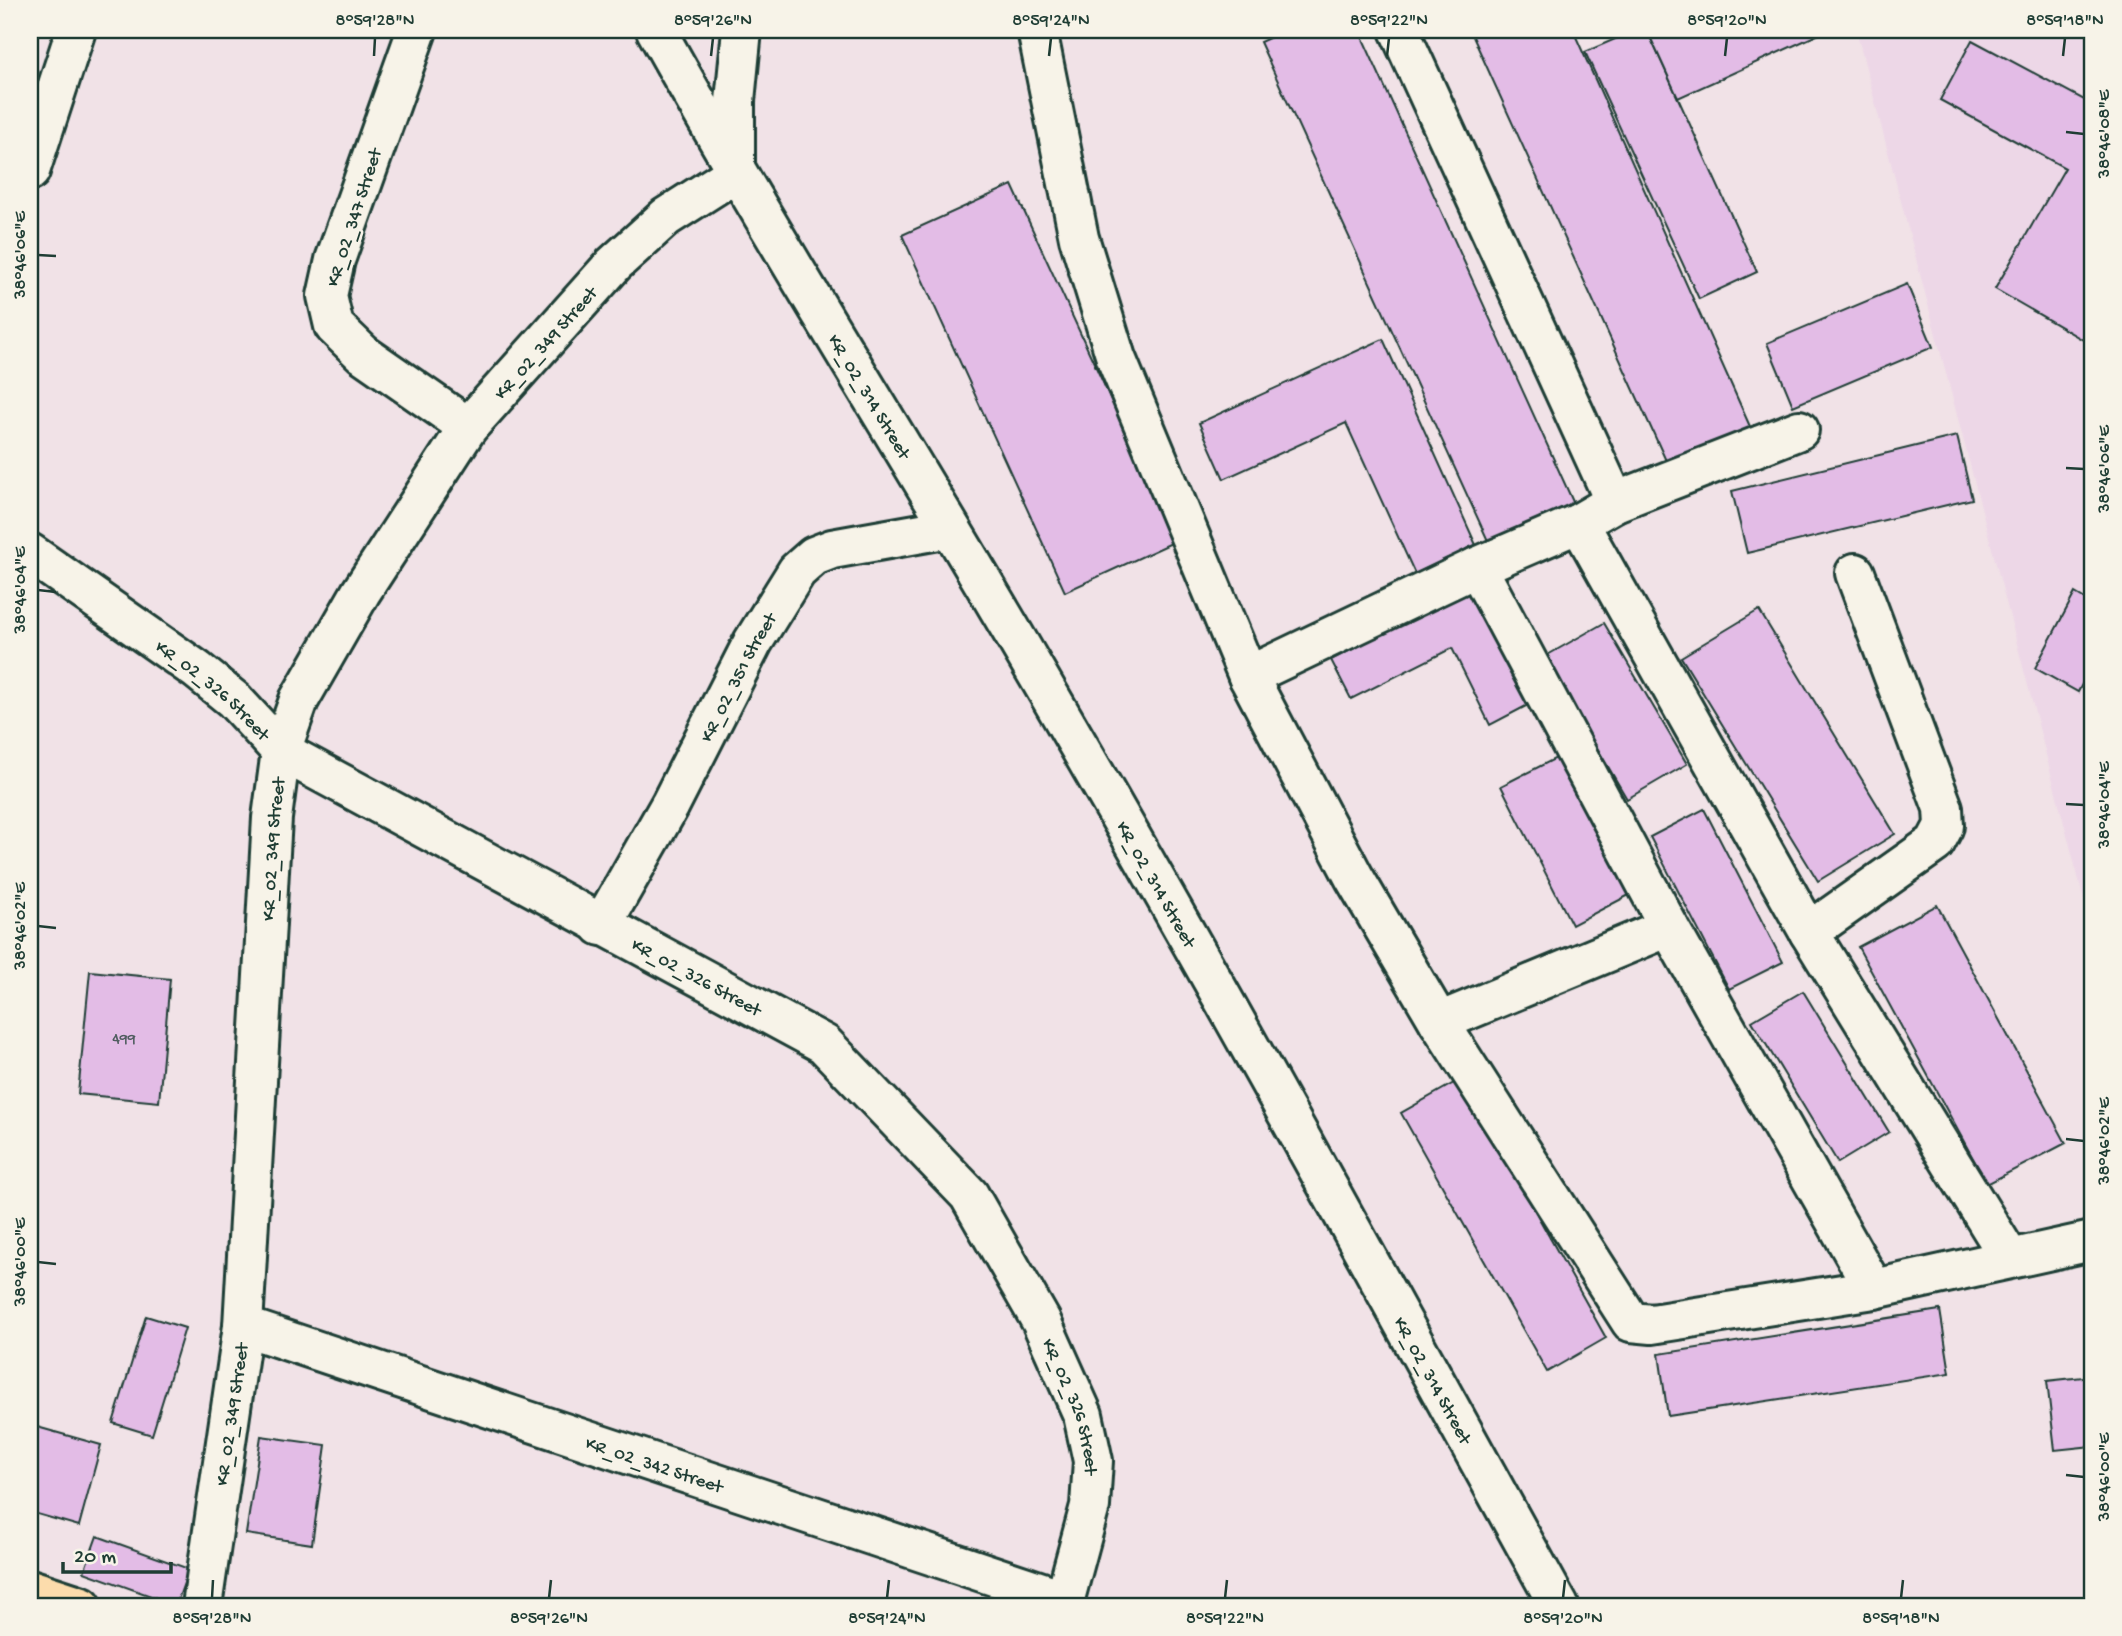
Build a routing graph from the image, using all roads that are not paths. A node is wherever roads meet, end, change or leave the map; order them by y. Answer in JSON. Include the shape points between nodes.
{"nodes":[{"id":1,"x":76,"y":30,"type":"edge"},
{"id":2,"x":417,"y":30,"type":"edge"},
{"id":3,"x":656,"y":30,"type":"edge"},
{"id":4,"x":742,"y":30,"type":"edge"},
{"id":5,"x":1399,"y":30,"type":"edge"},
{"id":6,"x":1046,"y":33,"type":"edge"},
{"id":7,"x":39,"y":104,"type":"edge"},
{"id":8,"x":30,"y":171,"type":"edge"},
{"id":9,"x":735,"y":173,"type":"junction"},
{"id":10,"x":468,"y":427,"type":"junction"},
{"id":11,"x":1799,"y":430,"type":"dead end"},
{"id":12,"x":1615,"y":502,"type":"junction"},
{"id":13,"x":1579,"y":523,"type":"junction"},
{"id":14,"x":950,"y":528,"type":"junction"},
{"id":15,"x":30,"y":552,"type":"edge"},
{"id":16,"x":1477,"y":567,"type":"junction"},
{"id":17,"x":1855,"y":573,"type":"dead end"},
{"id":18,"x":1248,"y":676,"type":"junction"},
{"id":19,"x":281,"y":751,"type":"junction"},
{"id":20,"x":601,"y":926,"type":"junction"},
{"id":21,"x":1669,"y":927,"type":"junction"},
{"id":22,"x":1809,"y":932,"type":"junction"},
{"id":23,"x":1439,"y":1022,"type":"junction"},
{"id":24,"x":2092,"y":1241,"type":"edge"},
{"id":25,"x":2009,"y":1257,"type":"junction"},
{"id":26,"x":1874,"y":1289,"type":"junction"},
{"id":27,"x":243,"y":1326,"type":"junction"},
{"id":28,"x":30,"y":1589,"type":"edge"},
{"id":29,"x":1065,"y":1603,"type":"edge"},
{"id":30,"x":82,"y":1606,"type":"edge"},
{"id":31,"x":202,"y":1606,"type":"edge"},
{"id":32,"x":1559,"y":1606,"type":"edge"}],
"edges":[{"from":1,"to":7,"type":"street"},
{"from":2,"to":10,"type":"street","name":"KR_02_347 Street","via":[[335,260],[327,296],[334,326],[363,354]]},
{"from":3,"to":9,"type":"street","name":"KR_02_314 Street"},
{"from":4,"to":9,"type":"street","via":[[735,101]]},
{"from":5,"to":12,"type":"street"},
{"from":6,"to":18,"type":"street","via":[[1079,238],[1116,358]]},
{"from":7,"to":8,"type":"street"},
{"from":9,"to":10,"type":"street","name":"KR_02_349 Street","via":[[666,217],[614,264]]},
{"from":9,"to":14,"type":"street","name":"KR_02_314 Street"},
{"from":10,"to":19,"type":"street","name":"KR_02_349 Street","via":[[360,592],[299,700]]},
{"from":11,"to":12,"type":"street"},
{"from":12,"to":13,"type":"street"},
{"from":13,"to":16,"type":"street"},
{"from":13,"to":22,"type":"street"},
{"from":14,"to":20,"type":"street","name":"KR_02_351 Street","via":[[832,549],[814,556],[797,571],[753,642],[670,805]]},
{"from":14,"to":32,"type":"street","name":"KR_02_314 Street","via":[[1182,922]]},
{"from":15,"to":19,"type":"street","name":"KR_02_326 Street","via":[[206,677]]},
{"from":16,"to":18,"type":"street"},
{"from":16,"to":21,"type":"street"},
{"from":17,"to":22,"type":"street","via":[[1943,808],[1944,826],[1935,844]]},
{"from":18,"to":23,"type":"street","via":[[1354,877]]},
{"from":19,"to":20,"type":"street","name":"KR_02_326 Street"},
{"from":19,"to":27,"type":"street","name":"KR_02_349 Street","via":[[272,818]]},
{"from":20,"to":29,"type":"street","name":"KR_02_326 Street","via":[[824,1044],[969,1195],[1041,1321],[1083,1415],[1093,1461],[1090,1506]]},
{"from":21,"to":23,"type":"street"},
{"from":21,"to":26,"type":"street"},
{"from":22,"to":25,"type":"street"},
{"from":23,"to":26,"type":"street","via":[[1631,1322],[1653,1324]]},
{"from":24,"to":25,"type":"street"},
{"from":25,"to":26,"type":"street"},
{"from":27,"to":29,"type":"street","name":"KR_02_342 Street"},
{"from":27,"to":31,"type":"street","name":"KR_02_349 Street"},
{"from":28,"to":30,"type":"main road"}]}
